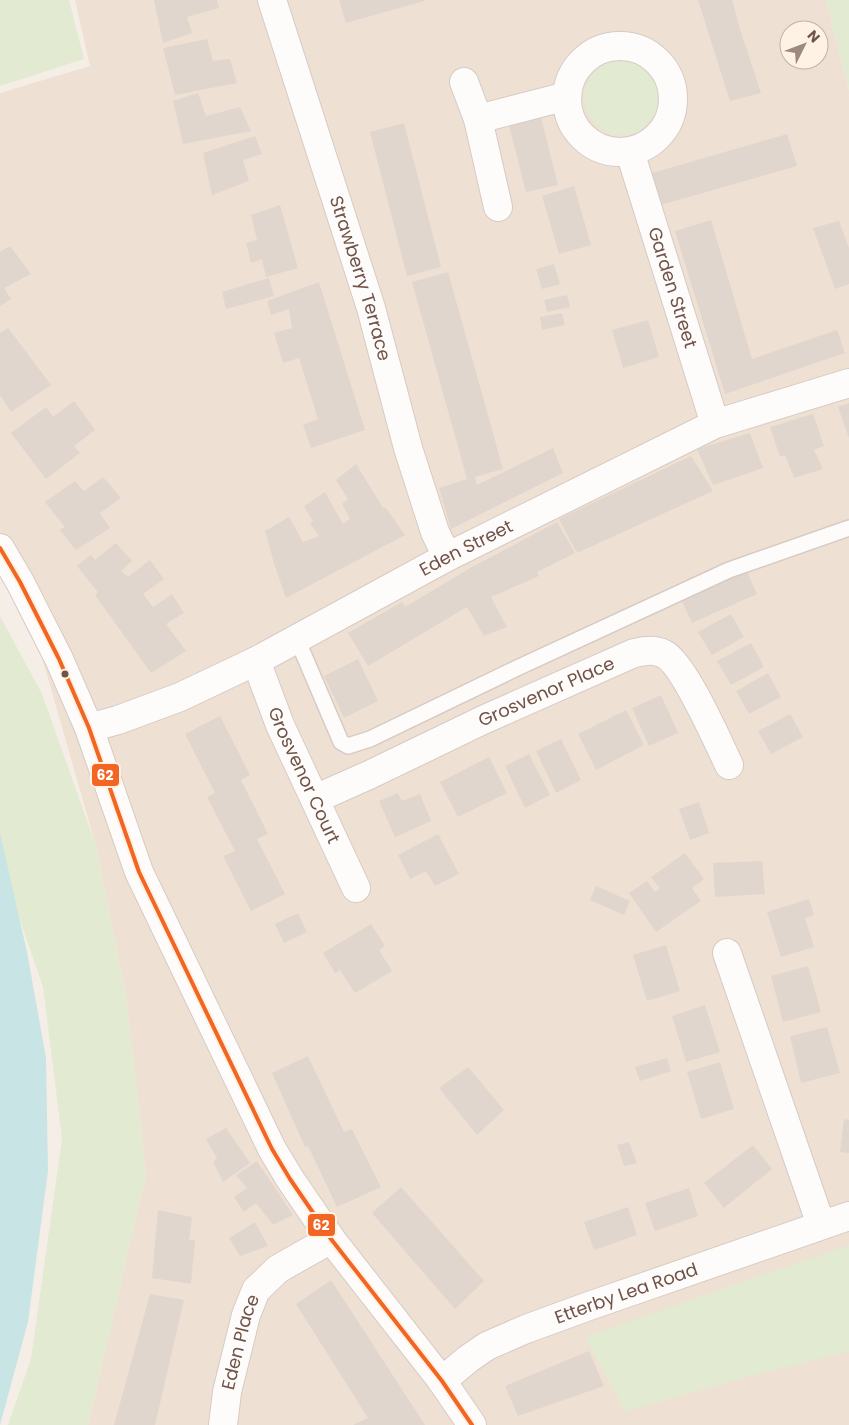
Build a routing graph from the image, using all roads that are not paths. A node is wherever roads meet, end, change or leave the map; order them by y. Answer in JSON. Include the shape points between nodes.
{"nodes":[{"id":1,"x":272,"y":0,"type":"edge"},
{"id":2,"x":464,"y":82,"type":"dead end"},
{"id":3,"x":567,"y":96,"type":"junction"},
{"id":4,"x":478,"y":119,"type":"junction"},
{"id":5,"x":630,"y":152,"type":"junction"},
{"id":6,"x":498,"y":207,"type":"dead end"},
{"id":7,"x":849,"y":383,"type":"edge"},
{"id":8,"x":715,"y":424,"type":"junction"},
{"id":9,"x":849,"y":528,"type":"edge"},
{"id":10,"x":0,"y":548,"type":"edge"},
{"id":11,"x":446,"y":557,"type":"junction"},
{"id":12,"x":297,"y":638,"type":"junction"},
{"id":13,"x":256,"y":662,"type":"junction"},
{"id":14,"x":89,"y":728,"type":"junction"},
{"id":15,"x":729,"y":765,"type":"dead end"},
{"id":16,"x":315,"y":799,"type":"junction"},
{"id":17,"x":356,"y":888,"type":"dead end"},
{"id":18,"x":727,"y":953,"type":"dead end"},
{"id":19,"x":849,"y":1216,"type":"edge"},
{"id":20,"x":821,"y":1225,"type":"junction"},
{"id":21,"x":331,"y":1239,"type":"junction"},
{"id":22,"x":442,"y":1381,"type":"junction"},
{"id":23,"x":463,"y":1423,"type":"edge"},
{"id":24,"x":223,"y":1425,"type":"edge"}],
"edges":[{"from":1,"to":11,"type":"street","name":"Strawberry Terrace","via":[[371,308],[408,448]]},
{"from":2,"to":4,"type":"street"},
{"from":3,"to":4,"type":"street"},
{"from":3,"to":5,"type":"street","via":[[575,127],[585,139],[598,148]]},
{"from":3,"to":5,"type":"street","via":[[571,78],[581,63],[596,52],[613,46],[631,47],[648,54],[662,66],[671,82],[674,100],[670,118],[658,137]]},
{"from":4,"to":6,"type":"street"},
{"from":5,"to":8,"type":"street","name":"Garden Street"},
{"from":7,"to":8,"type":"street","name":"Eden Street"},
{"from":8,"to":11,"type":"street","name":"Eden Street"},
{"from":9,"to":12,"type":"lane","via":[[729,570],[370,739],[348,746],[341,742]]},
{"from":10,"to":14,"type":"street","via":[[25,590]]},
{"from":11,"to":12,"type":"street","name":"Eden Street"},
{"from":12,"to":13,"type":"street","name":"Eden Street"},
{"from":13,"to":14,"type":"street","name":"Eden Street","via":[[180,697]]},
{"from":13,"to":16,"type":"street","name":"Grosvenor Court","via":[[280,725]]},
{"from":14,"to":21,"type":"street","via":[[139,872],[272,1149]]},
{"from":15,"to":16,"type":"street","name":"Grosvenor Place","via":[[689,684],[666,655],[651,650],[634,653]]},
{"from":16,"to":17,"type":"street","name":"Grosvenor Court"},
{"from":18,"to":20,"type":"street"},
{"from":19,"to":20,"type":"street","name":"Etterby Lea Road"},
{"from":20,"to":22,"type":"street","name":"Etterby Lea Road","via":[[526,1329],[487,1346]]},
{"from":21,"to":22,"type":"street"},
{"from":21,"to":24,"type":"street","name":"Eden Place","via":[[278,1269],[256,1290],[246,1315],[227,1392]]},
{"from":22,"to":23,"type":"street"}]}
